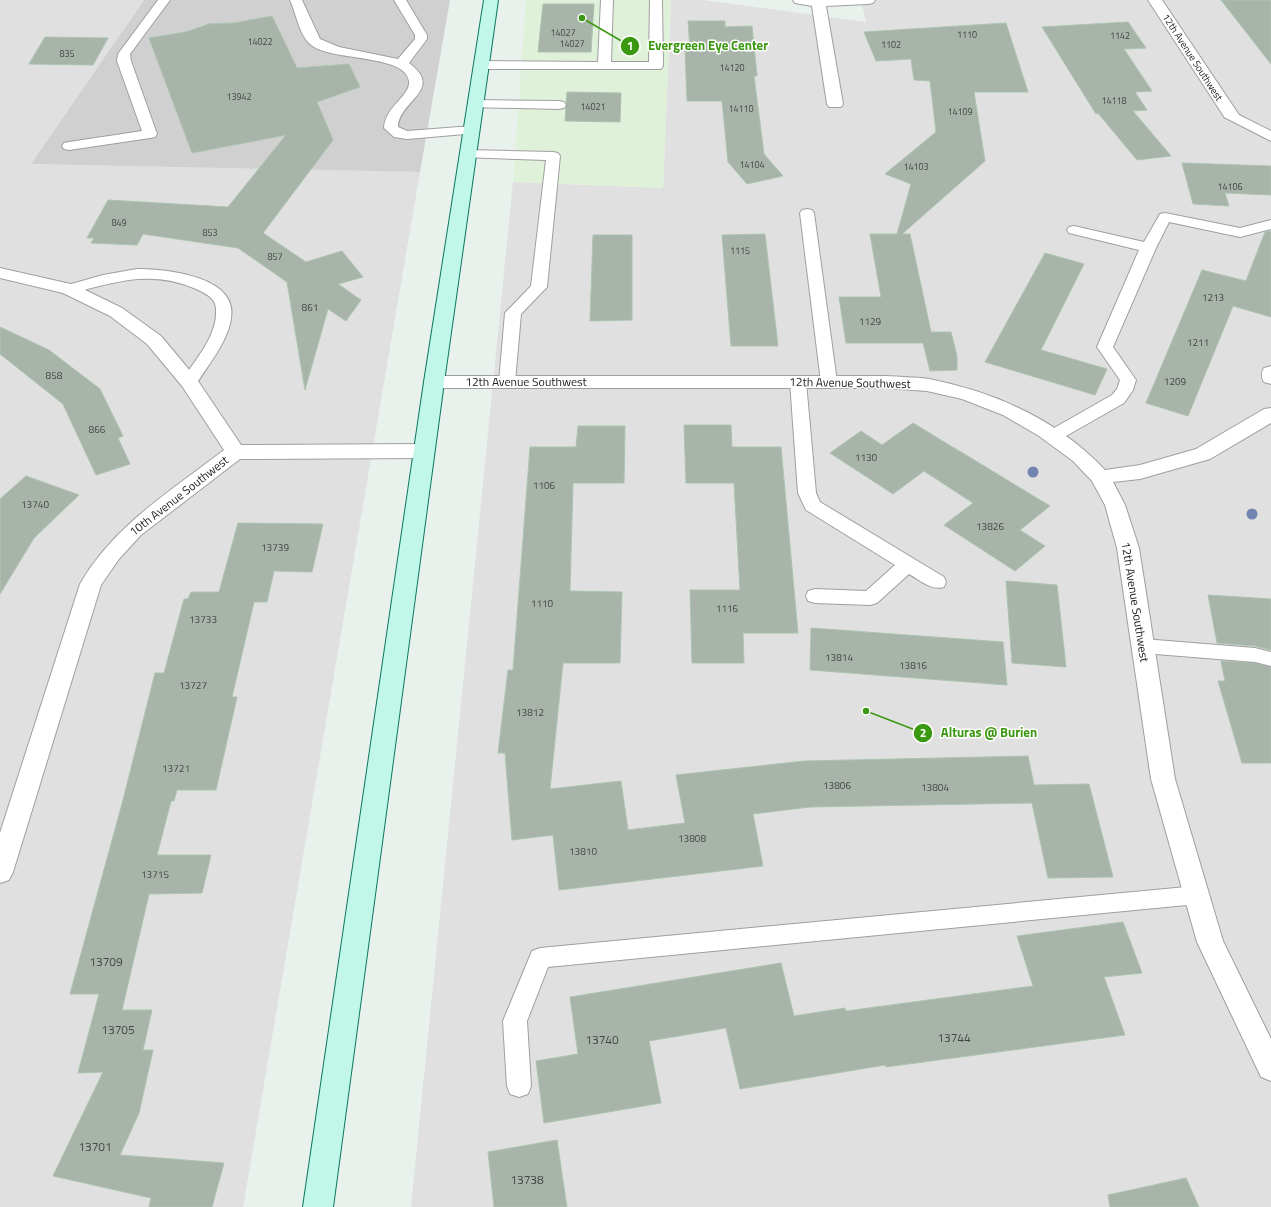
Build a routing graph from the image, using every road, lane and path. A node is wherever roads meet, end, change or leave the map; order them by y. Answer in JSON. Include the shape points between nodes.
{"nodes":[{"id":1,"x":164,"y":0,"type":"edge"},
{"id":2,"x":296,"y":0,"type":"edge"},
{"id":3,"x":400,"y":0,"type":"edge"},
{"id":4,"x":491,"y":0,"type":"edge"},
{"id":5,"x":607,"y":0,"type":"edge"},
{"id":6,"x":656,"y":0,"type":"edge"},
{"id":7,"x":800,"y":0,"type":"edge"},
{"id":8,"x":868,"y":0,"type":"edge"},
{"id":9,"x":1155,"y":0,"type":"edge"},
{"id":10,"x":818,"y":1,"type":"edge"},
{"id":11,"x":401,"y":64,"type":"junction"},
{"id":12,"x":481,"y":65,"type":"junction"},
{"id":13,"x":604,"y":66,"type":"junction"},
{"id":14,"x":476,"y":104,"type":"junction"},
{"id":15,"x":835,"y":104,"type":"dead end"},
{"id":16,"x":559,"y":105,"type":"dead end"},
{"id":17,"x":1231,"y":115,"type":"joint"},
{"id":18,"x":472,"y":130,"type":"junction"},
{"id":19,"x":1271,"y":138,"type":"edge"},
{"id":20,"x":69,"y":146,"type":"dead end"},
{"id":21,"x":467,"y":154,"type":"junction"},
{"id":22,"x":807,"y":212,"type":"dead end"},
{"id":23,"x":1271,"y":224,"type":"edge"},
{"id":24,"x":1074,"y":230,"type":"dead end"},
{"id":25,"x":1148,"y":248,"type":"junction"},
{"id":26,"x":0,"y":273,"type":"edge"},
{"id":27,"x":69,"y":289,"type":"junction"},
{"id":28,"x":1271,"y":372,"type":"edge"},
{"id":29,"x":1271,"y":378,"type":"edge"},
{"id":30,"x":189,"y":382,"type":"junction"},
{"id":31,"x":434,"y":382,"type":"junction"},
{"id":32,"x":507,"y":382,"type":"junction"},
{"id":33,"x":798,"y":382,"type":"junction"},
{"id":34,"x":829,"y":382,"type":"junction"},
{"id":35,"x":1271,"y":414,"type":"edge"},
{"id":36,"x":1053,"y":436,"type":"junction"},
{"id":37,"x":424,"y":451,"type":"junction"},
{"id":38,"x":235,"y":452,"type":"junction"},
{"id":39,"x":1100,"y":477,"type":"junction"},
{"id":40,"x":908,"y":564,"type":"junction"},
{"id":41,"x":937,"y":582,"type":"dead end"},
{"id":42,"x":815,"y":596,"type":"dead end"},
{"id":43,"x":1143,"y":646,"type":"junction"},
{"id":44,"x":1271,"y":659,"type":"edge"},
{"id":45,"x":0,"y":872,"type":"edge"},
{"id":46,"x":1197,"y":895,"type":"junction"},
{"id":47,"x":1271,"y":1068,"type":"edge"},
{"id":48,"x":519,"y":1086,"type":"dead end"},
{"id":49,"x":318,"y":1207,"type":"edge"}],
"edges":[{"from":1,"to":20,"type":"lane","via":[[124,54],[124,61],[150,134]]},
{"from":2,"to":11,"type":"lane","via":[[315,42]]},
{"from":3,"to":11,"type":"lane","via":[[422,39]]},
{"from":4,"to":12,"type":"main road"},
{"from":5,"to":13,"type":"lane"},
{"from":6,"to":13,"type":"lane","via":[[656,66]]},
{"from":7,"to":10,"type":"street"},
{"from":8,"to":10,"type":"street"},
{"from":9,"to":17,"type":"street","name":"12th Avenue Southwest"},
{"from":10,"to":15,"type":"street"},
{"from":11,"to":18,"type":"lane","via":[[413,72],[416,88],[393,116],[391,128],[394,132],[407,135]]},
{"from":12,"to":13,"type":"lane"},
{"from":12,"to":14,"type":"main road"},
{"from":14,"to":16,"type":"lane"},
{"from":14,"to":18,"type":"main road"},
{"from":17,"to":19,"type":"lane"},
{"from":18,"to":21,"type":"main road"},
{"from":21,"to":31,"type":"main road"},
{"from":21,"to":32,"type":"lane","via":[[553,156],[539,287],[513,312]]},
{"from":22,"to":34,"type":"lane"},
{"from":23,"to":25,"type":"lane","via":[[1240,232],[1165,217]]},
{"from":24,"to":25,"type":"lane"},
{"from":25,"to":36,"type":"lane","via":[[1105,347],[1128,380],[1126,390],[1118,399]]},
{"from":26,"to":27,"type":"street"},
{"from":27,"to":30,"type":"street","via":[[116,312],[154,340]]},
{"from":27,"to":30,"type":"lane","via":[[107,277],[142,273],[172,274],[193,280],[215,292],[224,308],[220,329]]},
{"from":28,"to":29,"type":"street"},
{"from":30,"to":38,"type":"street"},
{"from":31,"to":32,"type":"street","name":"12th Avenue Southwest"},
{"from":31,"to":37,"type":"main road"},
{"from":32,"to":33,"type":"street","name":"12th Avenue Southwest"},
{"from":33,"to":34,"type":"street","name":"12th Avenue Southwest"},
{"from":33,"to":40,"type":"lane","via":[[808,493],[812,506]]},
{"from":34,"to":36,"type":"street","name":"12th Avenue Southwest","via":[[927,385],[967,394],[1010,411]]},
{"from":35,"to":39,"type":"street","via":[[1203,454],[1140,472]]},
{"from":36,"to":39,"type":"street","name":"12th Avenue Southwest","via":[[1080,456]]},
{"from":37,"to":38,"type":"street","name":"10th Avenue Southwest"},
{"from":37,"to":49,"type":"main road"},
{"from":38,"to":45,"type":"street","name":"10th Avenue Southwest","via":[[134,530],[111,554],[91,584]]},
{"from":39,"to":43,"type":"street","name":"12th Avenue Southwest","via":[[1115,505],[1128,548]]},
{"from":40,"to":41,"type":"lane"},
{"from":40,"to":42,"type":"lane","via":[[870,598]]},
{"from":43,"to":44,"type":"lane","via":[[1254,655]]},
{"from":43,"to":46,"type":"street","name":"12th Avenue Southwest","via":[[1163,779]]},
{"from":46,"to":47,"type":"street","name":"12th Avenue Southwest","via":[[1210,942]]},
{"from":46,"to":48,"type":"lane","via":[[540,958],[515,1021]]}]}
